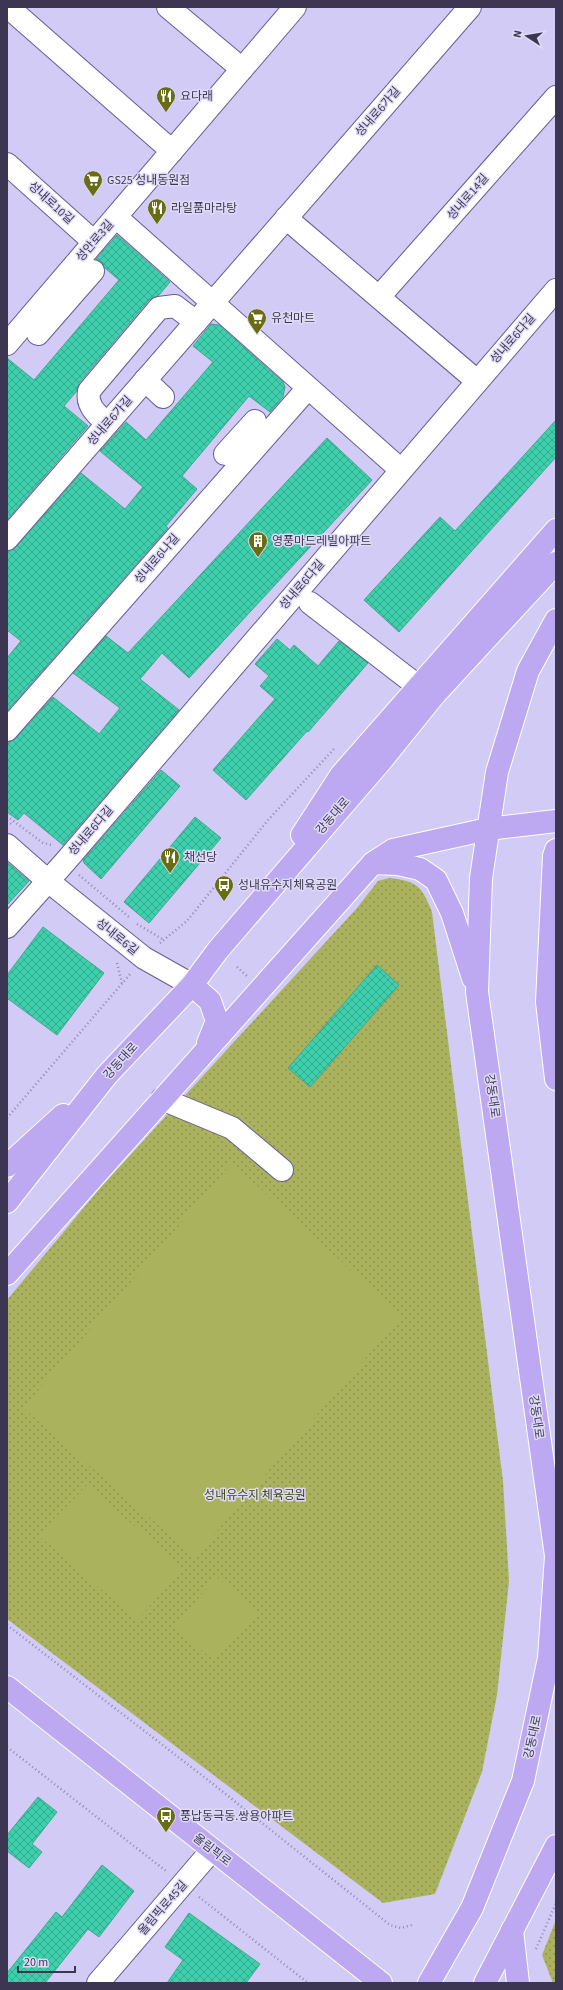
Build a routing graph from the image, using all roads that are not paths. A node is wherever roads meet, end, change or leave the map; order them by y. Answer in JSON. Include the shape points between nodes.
{"nodes":[{"id":1,"x":8,"y":7,"type":"edge"},
{"id":2,"x":168,"y":7,"type":"edge"},
{"id":3,"x":295,"y":7,"type":"edge"},
{"id":4,"x":470,"y":7,"type":"edge"},
{"id":5,"x":242,"y":69,"type":"junction"},
{"id":6,"x":556,"y":97,"type":"edge"},
{"id":7,"x":172,"y":151,"type":"junction"},
{"id":8,"x":7,"y":164,"type":"edge"},
{"id":9,"x":116,"y":218,"type":"junction"},
{"id":10,"x":286,"y":218,"type":"junction"},
{"id":11,"x":94,"y":242,"type":"junction"},
{"id":12,"x":92,"y":271,"type":"dead end"},
{"id":13,"x":556,"y":290,"type":"edge"},
{"id":14,"x":379,"y":297,"type":"junction"},
{"id":15,"x":212,"y":303,"type":"junction"},
{"id":16,"x":196,"y":322,"type":"junction"},
{"id":17,"x":24,"y":333,"type":"edge"},
{"id":18,"x":145,"y":380,"type":"junction"},
{"id":19,"x":477,"y":381,"type":"junction"},
{"id":20,"x":308,"y":388,"type":"junction"},
{"id":21,"x":163,"y":397,"type":"dead end"},
{"id":22,"x":254,"y":421,"type":"dead end"},
{"id":23,"x":107,"y":424,"type":"junction"},
{"id":24,"x":227,"y":455,"type":"junction"},
{"id":25,"x":401,"y":470,"type":"junction"},
{"id":26,"x":556,"y":530,"type":"edge"},
{"id":27,"x":7,"y":539,"type":"edge"},
{"id":28,"x":556,"y":563,"type":"edge"},
{"id":29,"x":310,"y":603,"type":"dead end"},
{"id":30,"x":556,"y":620,"type":"edge"},
{"id":31,"x":419,"y":687,"type":"junction"},
{"id":32,"x":7,"y":730,"type":"edge"},
{"id":33,"x":556,"y":821,"type":"edge"},
{"id":34,"x":488,"y":829,"type":"junction"},
{"id":35,"x":7,"y":845,"type":"edge"},
{"id":36,"x":556,"y":850,"type":"edge"},
{"id":37,"x":373,"y":863,"type":"junction"},
{"id":38,"x":48,"y":881,"type":"junction"},
{"id":39,"x":257,"y":904,"type":"junction"},
{"id":40,"x":7,"y":927,"type":"edge"},
{"id":41,"x":192,"y":985,"type":"junction"},
{"id":42,"x":477,"y":992,"type":"junction"},
{"id":43,"x":206,"y":1050,"type":"junction"},
{"id":44,"x":107,"y":1075,"type":"junction"},
{"id":45,"x":556,"y":1079,"type":"edge"},
{"id":46,"x":162,"y":1099,"type":"junction"},
{"id":47,"x":7,"y":1166,"type":"edge"},
{"id":48,"x":282,"y":1170,"type":"dead end"},
{"id":49,"x":7,"y":1202,"type":"edge"},
{"id":50,"x":7,"y":1274,"type":"edge"},
{"id":51,"x":7,"y":1687,"type":"edge"},
{"id":52,"x":556,"y":1846,"type":"edge"},
{"id":53,"x":212,"y":1850,"type":"junction"},
{"id":54,"x":512,"y":1930,"type":"junction"},
{"id":55,"x":98,"y":1983,"type":"edge"},
{"id":56,"x":381,"y":1983,"type":"edge"},
{"id":57,"x":429,"y":1983,"type":"edge"},
{"id":58,"x":485,"y":1983,"type":"edge"},
{"id":59,"x":518,"y":1983,"type":"edge"}],
"edges":[{"from":1,"to":7,"type":"street"},
{"from":2,"to":5,"type":"street"},
{"from":3,"to":5,"type":"street","name":"성안로3길"},
{"from":4,"to":10,"type":"street","name":"성내로6가길"},
{"from":5,"to":7,"type":"street","name":"성안로3길"},
{"from":6,"to":14,"type":"street","name":"성내로14길"},
{"from":7,"to":9,"type":"street","name":"성안로3길"},
{"from":8,"to":11,"type":"street","name":"성내로10길"},
{"from":9,"to":11,"type":"street","name":"성안로3길"},
{"from":9,"to":15,"type":"street"},
{"from":10,"to":14,"type":"street"},
{"from":10,"to":15,"type":"street","name":"성내로6가길"},
{"from":11,"to":17,"type":"street","name":"성안로3길"},
{"from":12,"to":17,"type":"street"},
{"from":13,"to":19,"type":"street","name":"성내로6다길"},
{"from":14,"to":19,"type":"street"},
{"from":15,"to":16,"type":"street","name":"성내로6가길"},
{"from":15,"to":20,"type":"street"},
{"from":16,"to":18,"type":"street","name":"성내로6가길"},
{"from":16,"to":23,"type":"street","via":[[175,306],[160,308],[89,391],[90,407]]},
{"from":18,"to":21,"type":"street"},
{"from":18,"to":23,"type":"street","name":"성내로6가길"},
{"from":19,"to":25,"type":"street","name":"성내로6다길"},
{"from":20,"to":24,"type":"street","name":"성내로6나길"},
{"from":20,"to":25,"type":"street"},
{"from":22,"to":24,"type":"street"},
{"from":23,"to":27,"type":"street","name":"성내로6가길"},
{"from":24,"to":32,"type":"street","name":"성내로6나길"},
{"from":25,"to":38,"type":"street","name":"성내로6다길"},
{"from":26,"to":31,"type":"main road"},
{"from":28,"to":39,"type":"main road","name":"강동대로","via":[[435,694],[381,761]]},
{"from":29,"to":31,"type":"street"},
{"from":30,"to":34,"type":"main road","name":"강동대로","via":[[528,671],[497,772]]},
{"from":31,"to":39,"type":"main road","via":[[341,775]]},
{"from":33,"to":34,"type":"main road"},
{"from":34,"to":37,"type":"main road","via":[[393,850]]},
{"from":34,"to":42,"type":"main road","name":"강동대로","via":[[481,878]]},
{"from":35,"to":38,"type":"street","name":"성내로6길"},
{"from":36,"to":45,"type":"main road","via":[[547,1002]]},
{"from":37,"to":42,"type":"main road","via":[[398,864],[420,869],[436,880],[452,913]]},
{"from":37,"to":43,"type":"main road"},
{"from":38,"to":40,"type":"street"},
{"from":38,"to":41,"type":"street","name":"성내로6길","via":[[144,958]]},
{"from":39,"to":41,"type":"main road","name":"강동대로"},
{"from":41,"to":43,"type":"main road","via":[[210,1001],[217,1021]]},
{"from":41,"to":44,"type":"main road","name":"강동대로"},
{"from":42,"to":57,"type":"main road","name":"강동대로","via":[[556,1556],[549,1658],[524,1781],[472,1908]]},
{"from":43,"to":46,"type":"main road"},
{"from":44,"to":47,"type":"main road"},
{"from":44,"to":49,"type":"main road","name":"강동대로"},
{"from":46,"to":48,"type":"street","via":[[232,1128]]},
{"from":46,"to":50,"type":"main road"},
{"from":51,"to":53,"type":"main road","name":"올림픽로"},
{"from":52,"to":54,"type":"main road"},
{"from":53,"to":55,"type":"street","name":"올림픽로45길"},
{"from":53,"to":56,"type":"main road","name":"올림픽로"},
{"from":54,"to":58,"type":"main road"},
{"from":54,"to":59,"type":"main road"}]}
